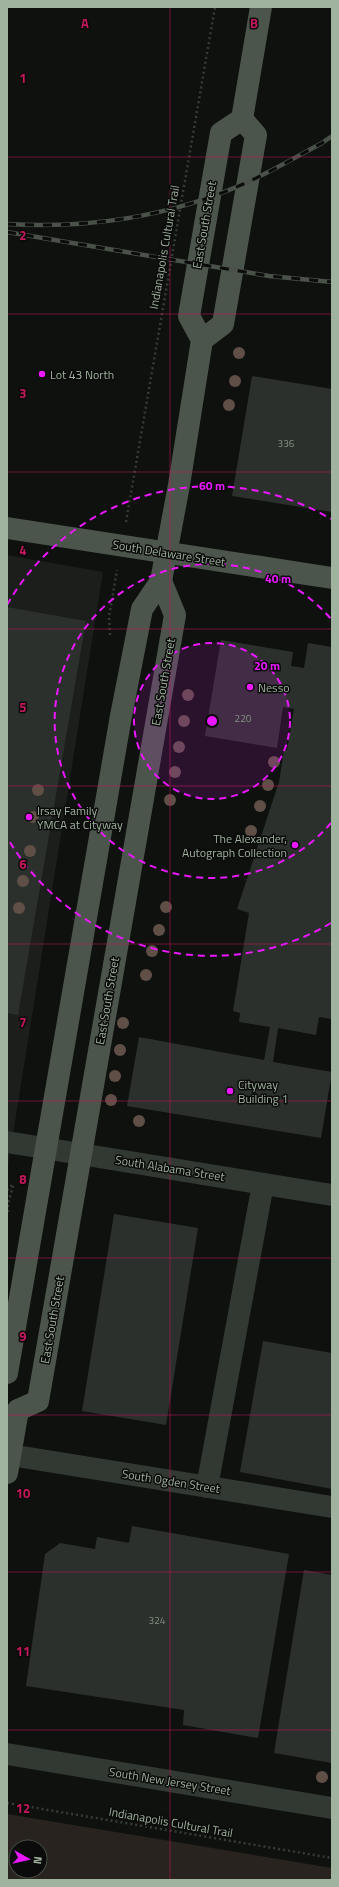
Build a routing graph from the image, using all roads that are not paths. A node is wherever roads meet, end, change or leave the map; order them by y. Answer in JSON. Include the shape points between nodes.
{"nodes":[{"id":1,"x":261,"y":7,"type":"edge"},
{"id":2,"x":242,"y":119,"type":"junction"},
{"id":3,"x":202,"y":340,"type":"junction"},
{"id":4,"x":7,"y":528,"type":"edge"},
{"id":5,"x":166,"y":552,"type":"junction"},
{"id":6,"x":332,"y":578,"type":"edge"},
{"id":7,"x":161,"y":581,"type":"junction"},
{"id":8,"x":7,"y":1142,"type":"edge"},
{"id":9,"x":45,"y":1148,"type":"junction"},
{"id":10,"x":80,"y":1154,"type":"junction"},
{"id":11,"x":263,"y":1184,"type":"junction"},
{"id":12,"x":332,"y":1195,"type":"edge"},
{"id":13,"x":7,"y":1373,"type":"edge"},
{"id":14,"x":12,"y":1406,"type":"edge"},
{"id":15,"x":9,"y":1464,"type":"edge"},
{"id":16,"x":207,"y":1487,"type":"junction"},
{"id":17,"x":332,"y":1507,"type":"edge"},
{"id":18,"x":7,"y":1754,"type":"edge"},
{"id":19,"x":332,"y":1808,"type":"edge"}],
"edges":[{"from":1,"to":2,"type":"main road"},
{"from":2,"to":3,"type":"main road","name":"East South Street","via":[[221,133],[189,316]]},
{"from":2,"to":3,"type":"main road","via":[[256,135],[223,324]]},
{"from":3,"to":5,"type":"main road"},
{"from":4,"to":5,"type":"main road","name":"South Delaware Street"},
{"from":5,"to":6,"type":"main road","name":"South Delaware Street"},
{"from":5,"to":7,"type":"main road"},
{"from":7,"to":9,"type":"main road","via":[[142,610]]},
{"from":7,"to":10,"type":"main road","name":"East South Street","via":[[175,615]]},
{"from":8,"to":9,"type":"street","name":"South Alabama Street"},
{"from":9,"to":10,"type":"street","name":"South Alabama Street"},
{"from":9,"to":13,"type":"main road"},
{"from":10,"to":11,"type":"street","name":"South Alabama Street"},
{"from":10,"to":14,"type":"main road","name":"East South Street","via":[[38,1401]]},
{"from":11,"to":12,"type":"street","name":"South Alabama Street"},
{"from":11,"to":16,"type":"street"},
{"from":14,"to":15,"type":"main road","name":"East South Street"},
{"from":15,"to":16,"type":"street","name":"South Ogden Street"},
{"from":16,"to":17,"type":"street","name":"South Ogden Street"},
{"from":18,"to":19,"type":"street","name":"South New Jersey Street"}]}
